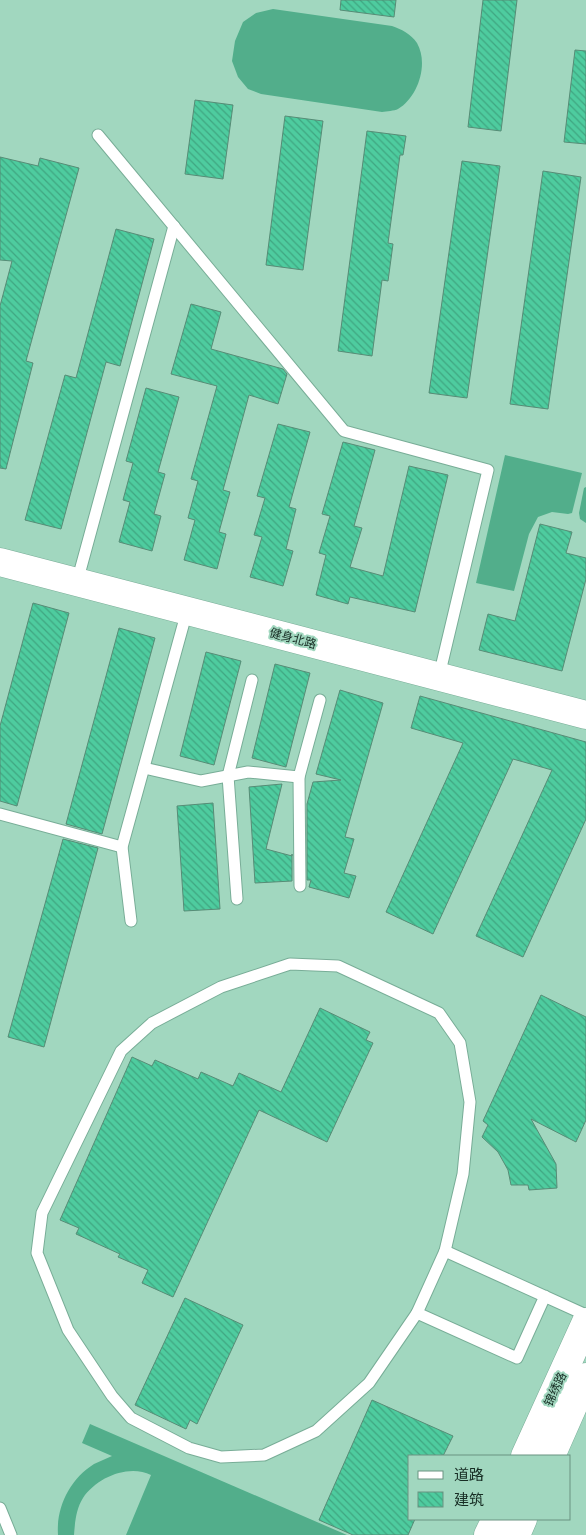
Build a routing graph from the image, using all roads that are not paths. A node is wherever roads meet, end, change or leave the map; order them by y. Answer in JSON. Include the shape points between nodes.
{"nodes":[{"id":1,"x":98,"y":135,"type":"dead end"},
{"id":2,"x":174,"y":226,"type":"junction"},
{"id":3,"x":0,"y":562,"type":"edge"},
{"id":4,"x":77,"y":582,"type":"junction"},
{"id":5,"x":187,"y":611,"type":"junction"},
{"id":6,"x":439,"y":676,"type":"junction"},
{"id":7,"x":252,"y":680,"type":"dead end"},
{"id":8,"x":320,"y":700,"type":"dead end"},
{"id":9,"x":586,"y":715,"type":"edge"},
{"id":10,"x":144,"y":768,"type":"junction"},
{"id":11,"x":228,"y":776,"type":"junction"},
{"id":12,"x":299,"y":777,"type":"junction"},
{"id":13,"x":0,"y":814,"type":"edge"},
{"id":14,"x":122,"y":846,"type":"junction"},
{"id":15,"x":300,"y":886,"type":"dead end"},
{"id":16,"x":237,"y":899,"type":"dead end"},
{"id":17,"x":131,"y":920,"type":"dead end"},
{"id":18,"x":445,"y":1251,"type":"junction"},
{"id":19,"x":545,"y":1296,"type":"junction"},
{"id":20,"x":417,"y":1313,"type":"junction"},
{"id":21,"x":586,"y":1314,"type":"edge"},
{"id":22,"x":586,"y":1322,"type":"edge"},
{"id":23,"x":586,"y":1377,"type":"edge"},
{"id":24,"x":524,"y":1455,"type":"edge"},
{"id":25,"x":551,"y":1455,"type":"edge"},
{"id":26,"x":0,"y":1508,"type":"edge"},
{"id":27,"x":496,"y":1520,"type":"edge"},
{"id":28,"x":523,"y":1520,"type":"edge"},
{"id":29,"x":11,"y":1535,"type":"edge"},
{"id":30,"x":488,"y":1535,"type":"edge"},
{"id":31,"x":516,"y":1535,"type":"edge"}],
"edges":[{"from":1,"to":2,"type":"lane"},
{"from":2,"to":4,"type":"lane"},
{"from":2,"to":6,"type":"lane","via":[[344,431],[488,470]]},
{"from":3,"to":4,"type":"street","name":"健身北路"},
{"from":4,"to":5,"type":"street","name":"健身北路"},
{"from":5,"to":6,"type":"street","name":"健身北路"},
{"from":5,"to":10,"type":"lane"},
{"from":6,"to":9,"type":"street","name":"健身北路"},
{"from":7,"to":11,"type":"lane"},
{"from":8,"to":12,"type":"lane"},
{"from":10,"to":11,"type":"lane","via":[[201,781]]},
{"from":10,"to":14,"type":"lane"},
{"from":11,"to":12,"type":"lane","via":[[248,772]]},
{"from":11,"to":16,"type":"lane"},
{"from":12,"to":15,"type":"lane"},
{"from":13,"to":14,"type":"lane"},
{"from":14,"to":17,"type":"lane"},
{"from":18,"to":19,"type":"lane"},
{"from":18,"to":20,"type":"lane"},
{"from":18,"to":20,"type":"lane","via":[[463,1174],[470,1102],[460,1043],[440,1014],[338,966],[290,964],[221,987],[152,1023],[121,1051],[42,1213],[37,1254],[68,1330],[112,1396],[131,1418],[189,1448],[213,1455],[264,1455],[316,1431],[368,1383]]},
{"from":19,"to":20,"type":"lane","via":[[517,1358]]},
{"from":19,"to":21,"type":"lane"},
{"from":22,"to":24,"type":"street","name":"锦绣路"},
{"from":23,"to":25,"type":"street","name":"锦绣路"},
{"from":26,"to":29,"type":"lane"},
{"from":27,"to":30,"type":"street"},
{"from":28,"to":31,"type":"street"}]}
